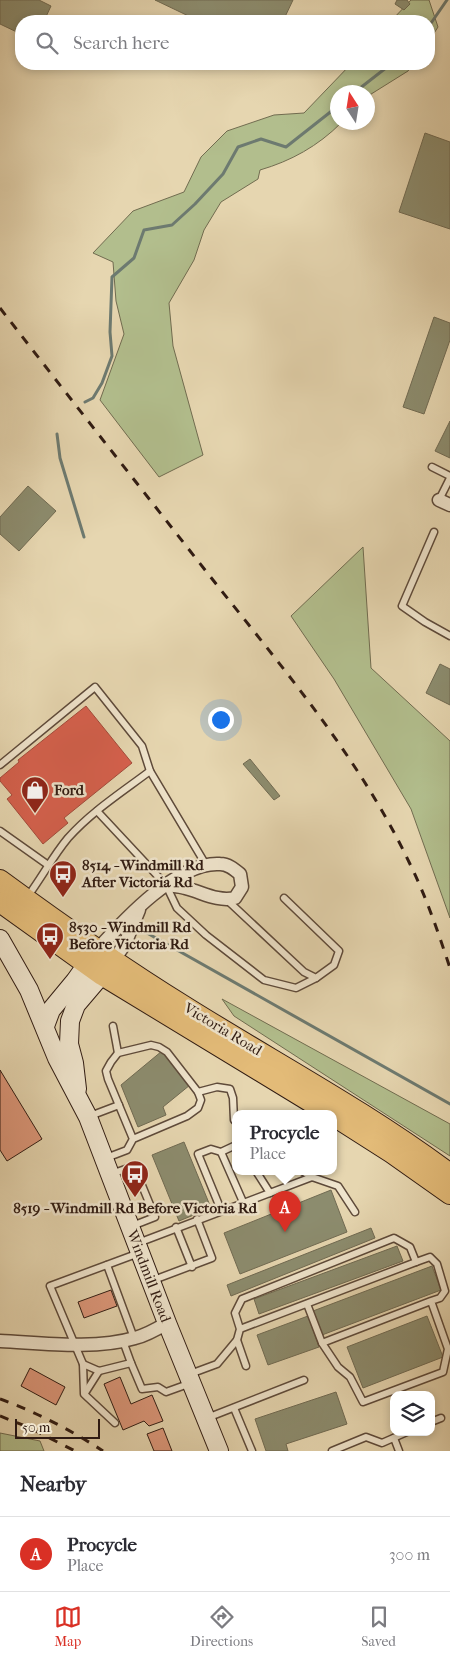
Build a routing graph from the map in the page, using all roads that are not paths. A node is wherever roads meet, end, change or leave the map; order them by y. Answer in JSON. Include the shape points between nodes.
{"nodes":[{"id":1,"x":432,"y":467,"type":"dead end"},
{"id":2,"x":450,"y":477,"type":"edge"},
{"id":3,"x":445,"y":502,"type":"edge"},
{"id":4,"x":434,"y":532,"type":"dead end"},
{"id":5,"x":449,"y":633,"type":"edge"},
{"id":6,"x":0,"y":765,"type":"edge"},
{"id":7,"x":150,"y":771,"type":"junction"},
{"id":8,"x":97,"y":811,"type":"junction"},
{"id":9,"x":0,"y":831,"type":"edge"},
{"id":10,"x":48,"y":865,"type":"junction"},
{"id":11,"x":206,"y":865,"type":"junction"},
{"id":12,"x":0,"y":880,"type":"edge"},
{"id":13,"x":166,"y":885,"type":"junction"},
{"id":14,"x":284,"y":898,"type":"dead end"},
{"id":15,"x":26,"y":899,"type":"junction"},
{"id":16,"x":226,"y":900,"type":"junction"},
{"id":17,"x":0,"y":902,"type":"edge"},
{"id":18,"x":141,"y":905,"type":"junction"},
{"id":19,"x":0,"y":939,"type":"edge"},
{"id":20,"x":100,"y":963,"type":"junction"},
{"id":21,"x":316,"y":978,"type":"junction"},
{"id":22,"x":45,"y":1026,"type":"junction"},
{"id":23,"x":112,"y":1026,"type":"dead end"},
{"id":24,"x":118,"y":1053,"type":"junction"},
{"id":25,"x":198,"y":1092,"type":"junction"},
{"id":26,"x":119,"y":1105,"type":"junction"},
{"id":27,"x":83,"y":1110,"type":"junction"},
{"id":28,"x":233,"y":1110,"type":"edge"},
{"id":29,"x":324,"y":1110,"type":"edge"},
{"id":30,"x":337,"y":1118,"type":"edge"},
{"id":31,"x":133,"y":1139,"type":"junction"},
{"id":32,"x":232,"y":1147,"type":"edge"},
{"id":33,"x":221,"y":1152,"type":"junction"},
{"id":34,"x":107,"y":1167,"type":"junction"},
{"id":35,"x":450,"y":1174,"type":"edge"},
{"id":36,"x":259,"y":1175,"type":"edge"},
{"id":37,"x":309,"y":1175,"type":"edge"},
{"id":38,"x":312,"y":1177,"type":"junction"},
{"id":39,"x":270,"y":1193,"type":"junction"},
{"id":40,"x":450,"y":1194,"type":"edge"},
{"id":41,"x":243,"y":1202,"type":"junction"},
{"id":42,"x":221,"y":1210,"type":"junction"},
{"id":43,"x":355,"y":1212,"type":"dead end"},
{"id":44,"x":197,"y":1219,"type":"junction"},
{"id":45,"x":176,"y":1227,"type":"junction"},
{"id":46,"x":136,"y":1241,"type":"junction"},
{"id":47,"x":416,"y":1262,"type":"junction"},
{"id":48,"x":108,"y":1265,"type":"junction"},
{"id":49,"x":192,"y":1266,"type":"junction"},
{"id":50,"x":151,"y":1281,"type":"junction"},
{"id":51,"x":431,"y":1301,"type":"junction"},
{"id":52,"x":307,"y":1304,"type":"junction"},
{"id":53,"x":167,"y":1323,"type":"junction"},
{"id":54,"x":240,"y":1329,"type":"junction"},
{"id":55,"x":129,"y":1340,"type":"junction"},
{"id":56,"x":237,"y":1340,"type":"junction"},
{"id":57,"x":0,"y":1341,"type":"edge"},
{"id":58,"x":322,"y":1343,"type":"junction"},
{"id":59,"x":74,"y":1344,"type":"junction"},
{"id":60,"x":131,"y":1363,"type":"junction"},
{"id":61,"x":83,"y":1364,"type":"junction"},
{"id":62,"x":246,"y":1366,"type":"dead end"},
{"id":63,"x":99,"y":1371,"type":"junction"},
{"id":64,"x":190,"y":1379,"type":"junction"},
{"id":65,"x":304,"y":1380,"type":"dead end"},
{"id":66,"x":84,"y":1394,"type":"junction"},
{"id":67,"x":234,"y":1408,"type":"junction"},
{"id":68,"x":441,"y":1418,"type":"dead end"},
{"id":69,"x":206,"y":1419,"type":"junction"},
{"id":70,"x":435,"y":1420,"type":"edge"},
{"id":71,"x":115,"y":1423,"type":"dead end"},
{"id":72,"x":398,"y":1436,"type":"edge"},
{"id":73,"x":394,"y":1438,"type":"junction"},
{"id":74,"x":219,"y":1451,"type":"edge"},
{"id":75,"x":252,"y":1451,"type":"edge"},
{"id":76,"x":332,"y":1451,"type":"edge"},
{"id":77,"x":400,"y":1451,"type":"edge"}],
"edges":[{"from":1,"to":2,"type":"lane"},
{"from":2,"to":3,"type":"lane"},
{"from":4,"to":5,"type":"lane","via":[[402,606]]},
{"from":6,"to":7,"type":"lane","via":[[96,687],[142,746]]},
{"from":7,"to":8,"type":"lane"},
{"from":7,"to":11,"type":"lane"},
{"from":8,"to":10,"type":"lane","via":[[69,838]]},
{"from":8,"to":13,"type":"lane"},
{"from":9,"to":10,"type":"lane"},
{"from":10,"to":15,"type":"lane"},
{"from":11,"to":13,"type":"street","via":[[184,873]]},
{"from":11,"to":16,"type":"street","via":[[232,867],[240,874],[242,887],[235,898]]},
{"from":12,"to":15,"type":"main road","name":"Victoria Road"},
{"from":13,"to":16,"type":"street"},
{"from":13,"to":18,"type":"street"},
{"from":13,"to":21,"type":"lane","via":[[177,908],[264,980],[296,988]]},
{"from":14,"to":21,"type":"lane","via":[[339,951],[334,966]]},
{"from":15,"to":20,"type":"main road","name":"Victoria Road"},
{"from":16,"to":21,"type":"lane","via":[[304,972]]},
{"from":17,"to":20,"type":"main road","name":"Victoria Road"},
{"from":18,"to":20,"type":"street"},
{"from":18,"to":20,"type":"street","via":[[125,944]]},
{"from":19,"to":22,"type":"main road","name":"Windmill Road"},
{"from":20,"to":22,"type":"main road","via":[[51,1010]]},
{"from":20,"to":27,"type":"main road","name":"Windmill Road","via":[[70,1021],[69,1044]]},
{"from":20,"to":29,"type":"main road","name":"Victoria Road"},
{"from":20,"to":35,"type":"main road","name":"Victoria Road","via":[[186,1007],[310,1082]]},
{"from":22,"to":27,"type":"main road","name":"Windmill Road"},
{"from":23,"to":24,"type":"lane"},
{"from":24,"to":25,"type":"lane","via":[[159,1047],[167,1052]]},
{"from":24,"to":26,"type":"lane","via":[[106,1071]]},
{"from":25,"to":28,"type":"lane","via":[[217,1087],[230,1089]]},
{"from":25,"to":31,"type":"lane","via":[[201,1100],[198,1108],[187,1116]]},
{"from":26,"to":27,"type":"lane"},
{"from":26,"to":31,"type":"lane"},
{"from":27,"to":34,"type":"main road","name":"Windmill Road"},
{"from":30,"to":40,"type":"main road"},
{"from":31,"to":34,"type":"lane","via":[[127,1150]]},
{"from":32,"to":33,"type":"lane"},
{"from":33,"to":41,"type":"lane"},
{"from":33,"to":42,"type":"lane","via":[[211,1149],[198,1154]]},
{"from":34,"to":46,"type":"main road","name":"Windmill Road"},
{"from":34,"to":46,"type":"lane","via":[[134,1166],[155,1217]]},
{"from":36,"to":39,"type":"lane"},
{"from":37,"to":38,"type":"lane"},
{"from":38,"to":39,"type":"lane"},
{"from":38,"to":43,"type":"lane","via":[[338,1186]]},
{"from":39,"to":41,"type":"lane"},
{"from":41,"to":42,"type":"lane"},
{"from":42,"to":44,"type":"lane"},
{"from":44,"to":45,"type":"lane"},
{"from":44,"to":49,"type":"lane","via":[[212,1258]]},
{"from":45,"to":46,"type":"lane"},
{"from":45,"to":49,"type":"lane"},
{"from":46,"to":48,"type":"lane"},
{"from":46,"to":50,"type":"main road","name":"Windmill Road"},
{"from":47,"to":51,"type":"lane","via":[[430,1257],[438,1264],[445,1291],[440,1298]]},
{"from":47,"to":52,"type":"lane"},
{"from":47,"to":54,"type":"lane","via":[[410,1247],[394,1238],[242,1299],[235,1313]]},
{"from":48,"to":55,"type":"lane"},
{"from":48,"to":59,"type":"lane","via":[[50,1286]]},
{"from":49,"to":50,"type":"lane"},
{"from":50,"to":53,"type":"main road","name":"Windmill Road"},
{"from":51,"to":58,"type":"lane"},
{"from":51,"to":58,"type":"lane","via":[[448,1349],[443,1372],[362,1402],[350,1377],[338,1367]]},
{"from":52,"to":54,"type":"lane"},
{"from":52,"to":58,"type":"lane"},
{"from":53,"to":55,"type":"street"},
{"from":53,"to":64,"type":"main road","name":"Windmill Road"},
{"from":54,"to":56,"type":"lane"},
{"from":55,"to":59,"type":"street"},
{"from":55,"to":60,"type":"lane"},
{"from":56,"to":62,"type":"lane"},
{"from":56,"to":64,"type":"lane","via":[[217,1364]]},
{"from":57,"to":59,"type":"street"},
{"from":59,"to":61,"type":"lane"},
{"from":60,"to":63,"type":"lane"},
{"from":60,"to":64,"type":"lane","via":[[142,1389],[158,1387],[166,1392]]},
{"from":61,"to":63,"type":"lane"},
{"from":61,"to":66,"type":"lane"},
{"from":63,"to":66,"type":"lane"},
{"from":64,"to":69,"type":"main road","name":"Windmill Road"},
{"from":65,"to":67,"type":"lane"},
{"from":66,"to":71,"type":"lane"},
{"from":67,"to":69,"type":"lane"},
{"from":67,"to":75,"type":"lane"},
{"from":68,"to":70,"type":"lane"},
{"from":69,"to":74,"type":"main road","name":"Windmill Road"},
{"from":72,"to":73,"type":"lane"},
{"from":73,"to":76,"type":"lane","via":[[382,1443],[366,1437]]},
{"from":73,"to":77,"type":"lane"}]}
